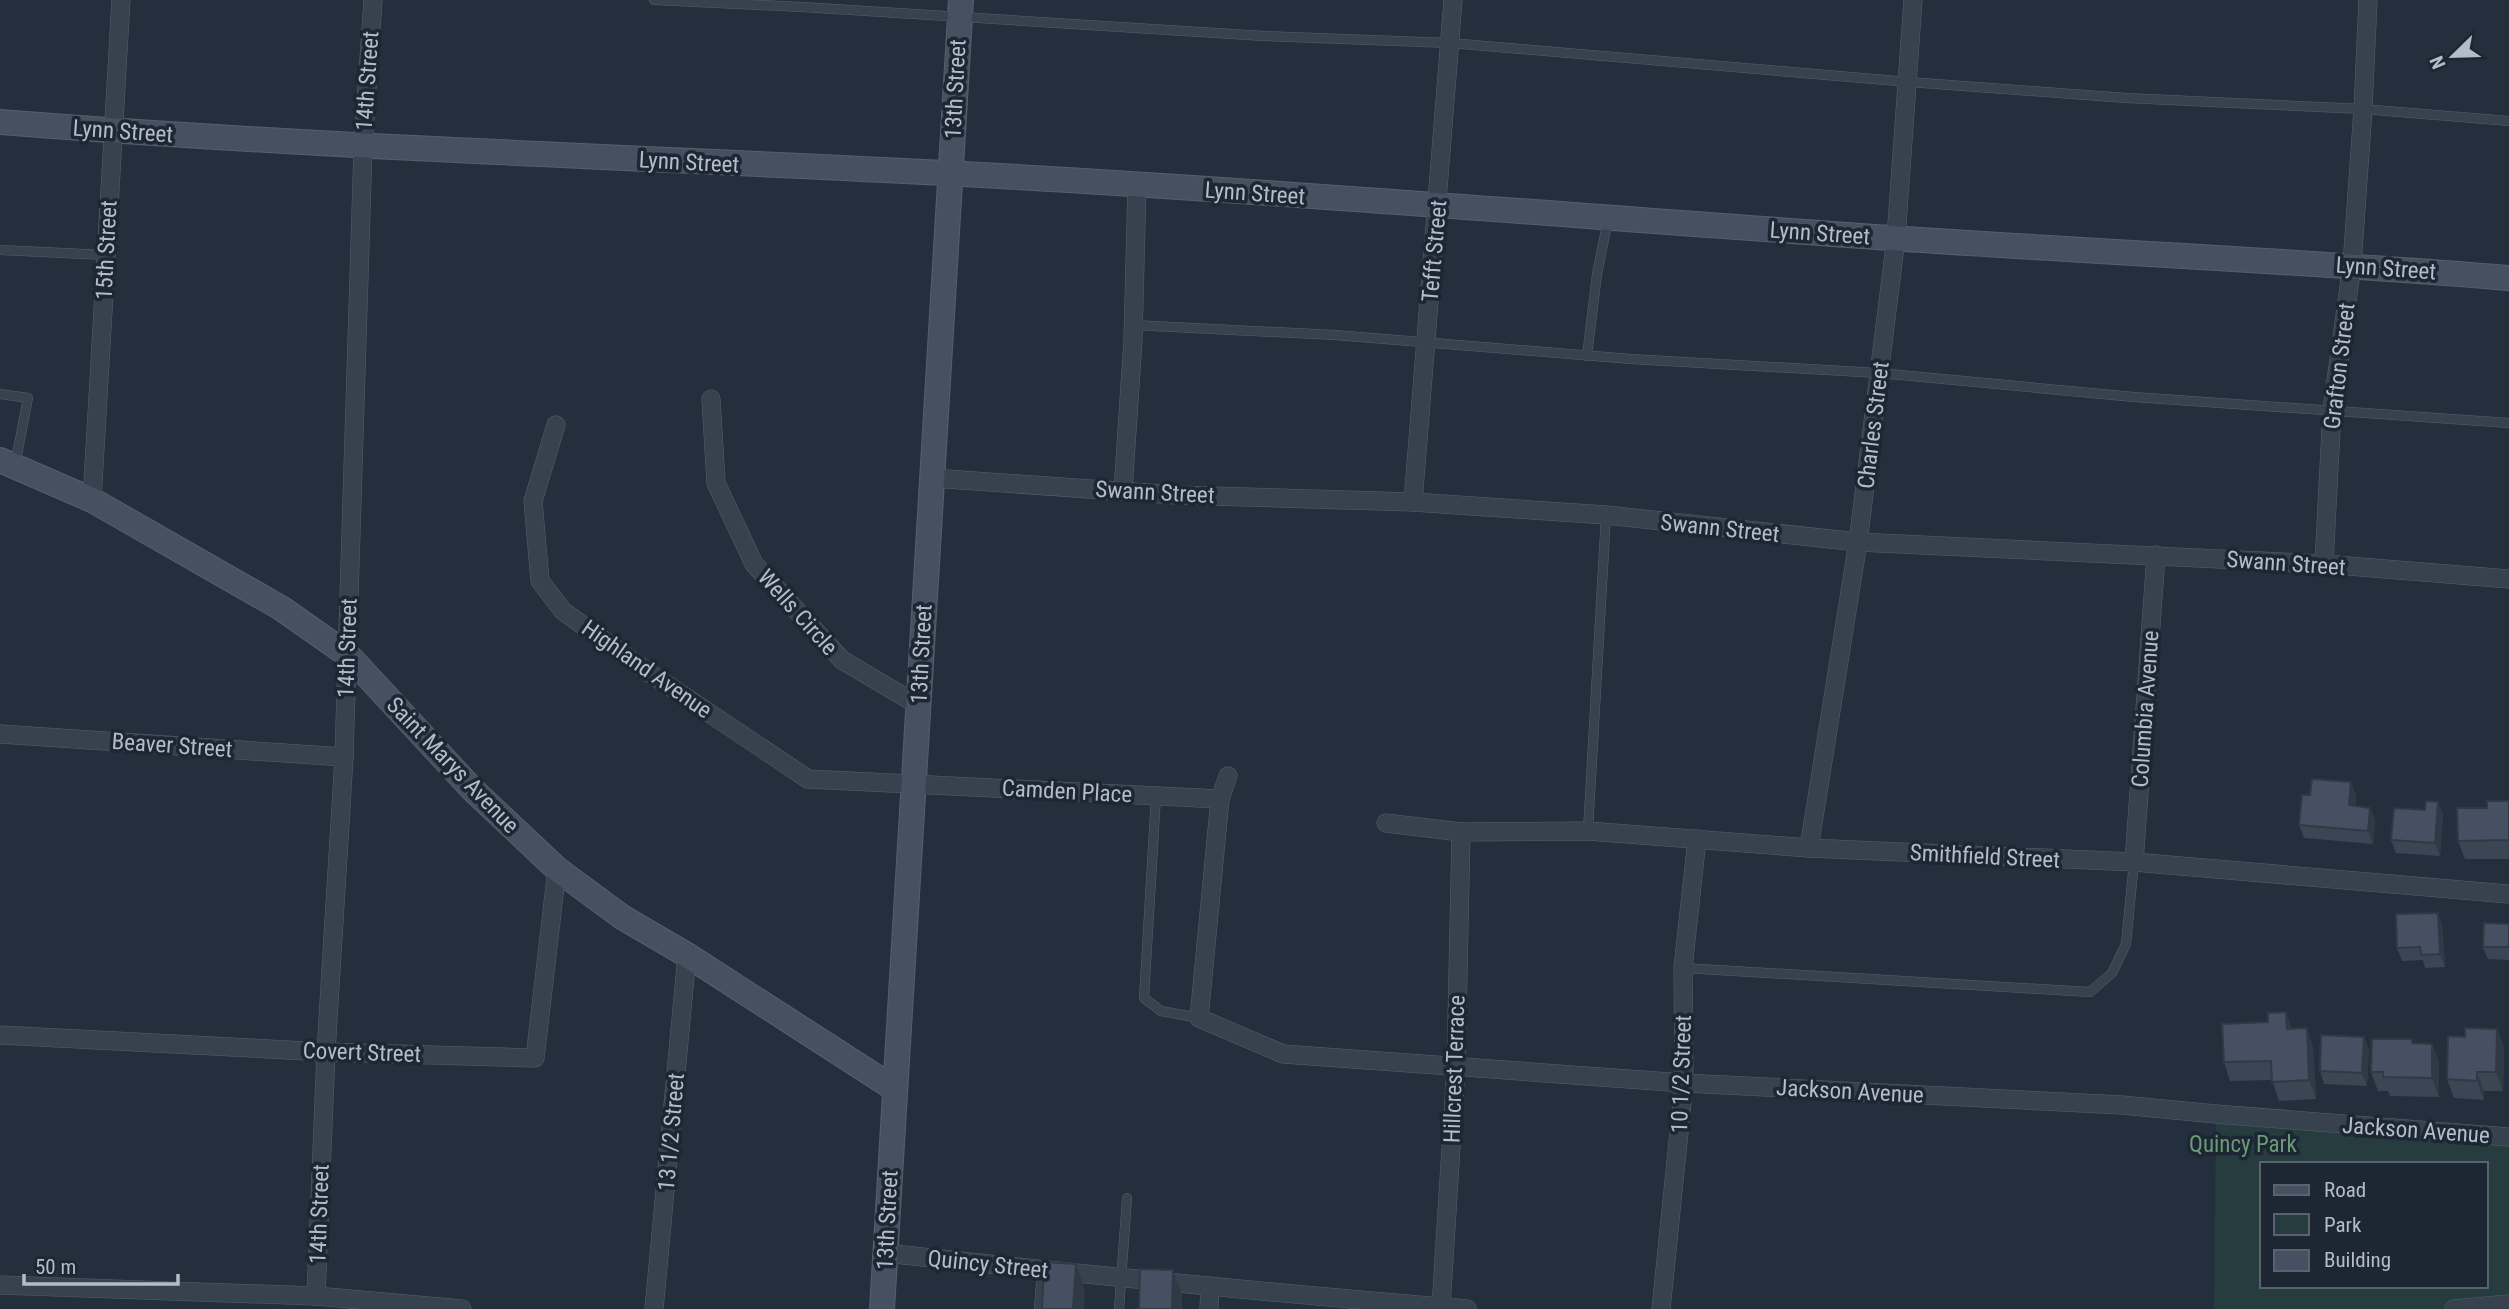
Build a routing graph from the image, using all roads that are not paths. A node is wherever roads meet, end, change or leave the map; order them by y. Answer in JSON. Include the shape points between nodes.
{"nodes":[{"id":1,"x":121,"y":0,"type":"edge"},
{"id":2,"x":373,"y":0,"type":"edge"},
{"id":3,"x":654,"y":0,"type":"edge"},
{"id":4,"x":1453,"y":0,"type":"edge"},
{"id":5,"x":1913,"y":0,"type":"edge"},
{"id":6,"x":2368,"y":0,"type":"edge"},
{"id":7,"x":960,"y":8,"type":"edge"},
{"id":8,"x":1450,"y":43,"type":"junction"},
{"id":9,"x":1909,"y":82,"type":"junction"},
{"id":10,"x":2363,"y":109,"type":"junction"},
{"id":11,"x":2509,"y":121,"type":"edge"},
{"id":12,"x":0,"y":122,"type":"edge"},
{"id":13,"x":113,"y":131,"type":"junction"},
{"id":14,"x":363,"y":147,"type":"junction"},
{"id":15,"x":950,"y":174,"type":"junction"},
{"id":16,"x":1137,"y":185,"type":"junction"},
{"id":17,"x":1438,"y":204,"type":"junction"},
{"id":18,"x":1608,"y":217,"type":"junction"},
{"id":19,"x":1896,"y":238,"type":"junction"},
{"id":20,"x":0,"y":250,"type":"edge"},
{"id":21,"x":106,"y":255,"type":"junction"},
{"id":22,"x":2351,"y":265,"type":"junction"},
{"id":23,"x":2509,"y":278,"type":"edge"},
{"id":24,"x":1133,"y":325,"type":"junction"},
{"id":25,"x":1426,"y":344,"type":"junction"},
{"id":26,"x":1587,"y":356,"type":"junction"},
{"id":27,"x":1879,"y":373,"type":"junction"},
{"id":28,"x":0,"y":394,"type":"edge"},
{"id":29,"x":711,"y":399,"type":"dead end"},
{"id":30,"x":2332,"y":410,"type":"junction"},
{"id":31,"x":2509,"y":423,"type":"edge"},
{"id":32,"x":556,"y":425,"type":"dead end"},
{"id":33,"x":7,"y":463,"type":"edge"},
{"id":34,"x":932,"y":478,"type":"junction"},
{"id":35,"x":1123,"y":491,"type":"junction"},
{"id":36,"x":92,"y":500,"type":"junction"},
{"id":37,"x":1413,"y":502,"type":"junction"},
{"id":38,"x":1606,"y":515,"type":"junction"},
{"id":39,"x":1858,"y":542,"type":"junction"},
{"id":40,"x":2157,"y":555,"type":"junction"},
{"id":41,"x":2324,"y":564,"type":"junction"},
{"id":42,"x":2509,"y":579,"type":"edge"},
{"id":43,"x":348,"y":655,"type":"junction"},
{"id":44,"x":918,"y":705,"type":"junction"},
{"id":45,"x":0,"y":734,"type":"edge"},
{"id":46,"x":344,"y":757,"type":"junction"},
{"id":47,"x":1228,"y":776,"type":"dead end"},
{"id":48,"x":914,"y":782,"type":"junction"},
{"id":49,"x":1156,"y":796,"type":"junction"},
{"id":50,"x":1220,"y":799,"type":"junction"},
{"id":51,"x":1386,"y":823,"type":"dead end"},
{"id":52,"x":1588,"y":831,"type":"junction"},
{"id":53,"x":1461,"y":832,"type":"junction"},
{"id":54,"x":1698,"y":839,"type":"junction"},
{"id":55,"x":1809,"y":848,"type":"junction"},
{"id":56,"x":2134,"y":862,"type":"junction"},
{"id":57,"x":557,"y":869,"type":"junction"},
{"id":58,"x":2509,"y":894,"type":"edge"},
{"id":59,"x":687,"y":956,"type":"junction"},
{"id":60,"x":1684,"y":968,"type":"junction"},
{"id":61,"x":1199,"y":1018,"type":"junction"},
{"id":62,"x":0,"y":1035,"type":"edge"},
{"id":63,"x":326,"y":1052,"type":"junction"},
{"id":64,"x":1456,"y":1068,"type":"junction"},
{"id":65,"x":1684,"y":1083,"type":"junction"},
{"id":66,"x":895,"y":1089,"type":"junction"},
{"id":67,"x":2509,"y":1137,"type":"edge"},
{"id":68,"x":1127,"y":1198,"type":"dead end"},
{"id":69,"x":885,"y":1253,"type":"junction"},
{"id":70,"x":1042,"y":1270,"type":"junction"},
{"id":71,"x":1122,"y":1276,"type":"junction"},
{"id":72,"x":0,"y":1285,"type":"edge"},
{"id":73,"x":1210,"y":1287,"type":"junction"},
{"id":74,"x":316,"y":1296,"type":"junction"},
{"id":75,"x":2509,"y":1304,"type":"edge"},
{"id":76,"x":1441,"y":1307,"type":"junction"},
{"id":77,"x":462,"y":1309,"type":"edge"},
{"id":78,"x":654,"y":1309,"type":"edge"},
{"id":79,"x":882,"y":1309,"type":"edge"},
{"id":80,"x":1040,"y":1309,"type":"edge"},
{"id":81,"x":1119,"y":1309,"type":"edge"},
{"id":82,"x":1209,"y":1309,"type":"edge"},
{"id":83,"x":1467,"y":1309,"type":"edge"},
{"id":84,"x":1661,"y":1309,"type":"edge"},
{"id":85,"x":2454,"y":1309,"type":"edge"}],
"edges":[{"from":1,"to":13,"type":"street","name":"15th Street"},
{"from":2,"to":14,"type":"street","name":"14th Street"},
{"from":3,"to":7,"type":"lane"},
{"from":4,"to":8,"type":"street","name":"Tefft Street"},
{"from":5,"to":9,"type":"street","name":"Charles Street"},
{"from":6,"to":10,"type":"street","name":"Grafton Street"},
{"from":7,"to":8,"type":"lane","via":[[1264,36]]},
{"from":7,"to":15,"type":"street","name":"13th Street"},
{"from":8,"to":9,"type":"lane"},
{"from":8,"to":17,"type":"street","name":"Tefft Street"},
{"from":9,"to":10,"type":"lane"},
{"from":9,"to":19,"type":"street","name":"Charles Street"},
{"from":10,"to":11,"type":"lane"},
{"from":10,"to":22,"type":"street","name":"Grafton Street"},
{"from":12,"to":13,"type":"street","name":"Lynn Street"},
{"from":13,"to":14,"type":"street","name":"Lynn Street"},
{"from":13,"to":21,"type":"street","name":"15th Street"},
{"from":14,"to":15,"type":"street","name":"Lynn Street"},
{"from":14,"to":43,"type":"street","name":"14th Street"},
{"from":15,"to":16,"type":"street","name":"Lynn Street"},
{"from":15,"to":34,"type":"street","name":"13th Street"},
{"from":16,"to":17,"type":"street","name":"Lynn Street"},
{"from":16,"to":24,"type":"street"},
{"from":17,"to":18,"type":"street","name":"Lynn Street"},
{"from":17,"to":25,"type":"street","name":"Tefft Street"},
{"from":18,"to":19,"type":"street","name":"Lynn Street"},
{"from":18,"to":26,"type":"lane"},
{"from":19,"to":22,"type":"street","name":"Lynn Street"},
{"from":19,"to":27,"type":"street","name":"Charles Street"},
{"from":20,"to":21,"type":"lane"},
{"from":21,"to":36,"type":"street","name":"15th Street"},
{"from":22,"to":23,"type":"street","name":"Lynn Street"},
{"from":22,"to":30,"type":"street","name":"Grafton Street"},
{"from":24,"to":25,"type":"lane"},
{"from":24,"to":35,"type":"street"},
{"from":25,"to":26,"type":"lane"},
{"from":25,"to":37,"type":"street","name":"Tefft Street"},
{"from":26,"to":27,"type":"lane"},
{"from":27,"to":30,"type":"lane"},
{"from":27,"to":39,"type":"street","name":"Charles Street"},
{"from":28,"to":33,"type":"lane","via":[[28,398]]},
{"from":29,"to":44,"type":"street","name":"Wells Circle","via":[[716,483],[754,564],[842,660]]},
{"from":30,"to":31,"type":"lane"},
{"from":30,"to":41,"type":"street","name":"Grafton Street"},
{"from":32,"to":48,"type":"street","name":"Highland Avenue","via":[[533,501],[540,581],[563,611],[808,779]]},
{"from":33,"to":36,"type":"street","name":"Saint Marys Avenue"},
{"from":34,"to":35,"type":"street","name":"Swann Street"},
{"from":34,"to":44,"type":"street","name":"13th Street"},
{"from":35,"to":37,"type":"street","name":"Swann Street"},
{"from":36,"to":43,"type":"street","name":"Saint Marys Avenue","via":[[281,608]]},
{"from":37,"to":38,"type":"street","name":"Swann Street"},
{"from":38,"to":39,"type":"street","name":"Swann Street"},
{"from":38,"to":52,"type":"lane"},
{"from":39,"to":40,"type":"street","name":"Swann Street"},
{"from":39,"to":55,"type":"street","name":"Charles Street"},
{"from":40,"to":41,"type":"street","name":"Swann Street"},
{"from":40,"to":56,"type":"street","name":"Columbia Avenue"},
{"from":41,"to":42,"type":"street","name":"Swann Street"},
{"from":43,"to":46,"type":"street","name":"14th Street"},
{"from":43,"to":57,"type":"street","name":"Saint Marys Avenue","via":[[472,789]]},
{"from":44,"to":48,"type":"street","name":"13th Street"},
{"from":45,"to":46,"type":"street","name":"Beaver Street"},
{"from":46,"to":63,"type":"street","name":"14th Street"},
{"from":47,"to":50,"type":"street"},
{"from":48,"to":49,"type":"street","name":"Camden Place"},
{"from":48,"to":66,"type":"street","name":"13th Street"},
{"from":49,"to":50,"type":"street","name":"Camden Place"},
{"from":49,"to":61,"type":"lane","via":[[1144,998],[1161,1011]]},
{"from":50,"to":61,"type":"street"},
{"from":51,"to":53,"type":"street","name":"Smithfield Street"},
{"from":52,"to":53,"type":"street","name":"Smithfield Street"},
{"from":52,"to":54,"type":"street","name":"Smithfield Street"},
{"from":53,"to":64,"type":"street","name":"Hillcrest Terrace"},
{"from":54,"to":55,"type":"street","name":"Smithfield Street"},
{"from":54,"to":60,"type":"street","name":"10 1/2 Street"},
{"from":55,"to":56,"type":"street","name":"Smithfield Street"},
{"from":56,"to":58,"type":"street","name":"Smithfield Street"},
{"from":56,"to":60,"type":"lane","via":[[2126,944],[2112,974],[2090,992]]},
{"from":57,"to":59,"type":"street","name":"Saint Marys Avenue","via":[[622,917]]},
{"from":57,"to":63,"type":"street","name":"Covert Street","via":[[535,1058]]},
{"from":59,"to":66,"type":"street","name":"Saint Marys Avenue"},
{"from":59,"to":78,"type":"street","name":"13 1/2 Street"},
{"from":60,"to":65,"type":"street","name":"10 1/2 Street"},
{"from":61,"to":64,"type":"street","name":"Jackson Avenue","via":[[1283,1054]]},
{"from":62,"to":63,"type":"street","name":"Covert Street"},
{"from":63,"to":74,"type":"street","name":"14th Street"},
{"from":64,"to":65,"type":"street","name":"Jackson Avenue"},
{"from":64,"to":76,"type":"street","name":"Hillcrest Terrace"},
{"from":65,"to":67,"type":"street","name":"Jackson Avenue","via":[[2122,1105]]},
{"from":65,"to":84,"type":"street","name":"10 1/2 Street"},
{"from":66,"to":69,"type":"street","name":"13th Street"},
{"from":68,"to":71,"type":"lane"},
{"from":69,"to":70,"type":"street","name":"Quincy Street"},
{"from":69,"to":79,"type":"street","name":"13th Street"},
{"from":70,"to":71,"type":"street","name":"Quincy Street"},
{"from":70,"to":80,"type":"lane"},
{"from":71,"to":73,"type":"street","name":"Quincy Street"},
{"from":71,"to":81,"type":"lane"},
{"from":72,"to":74,"type":"street"},
{"from":73,"to":76,"type":"street","name":"Quincy Street"},
{"from":73,"to":82,"type":"street"},
{"from":74,"to":77,"type":"street"},
{"from":75,"to":85,"type":"street"},
{"from":76,"to":83,"type":"street","name":"Quincy Street"}]}
